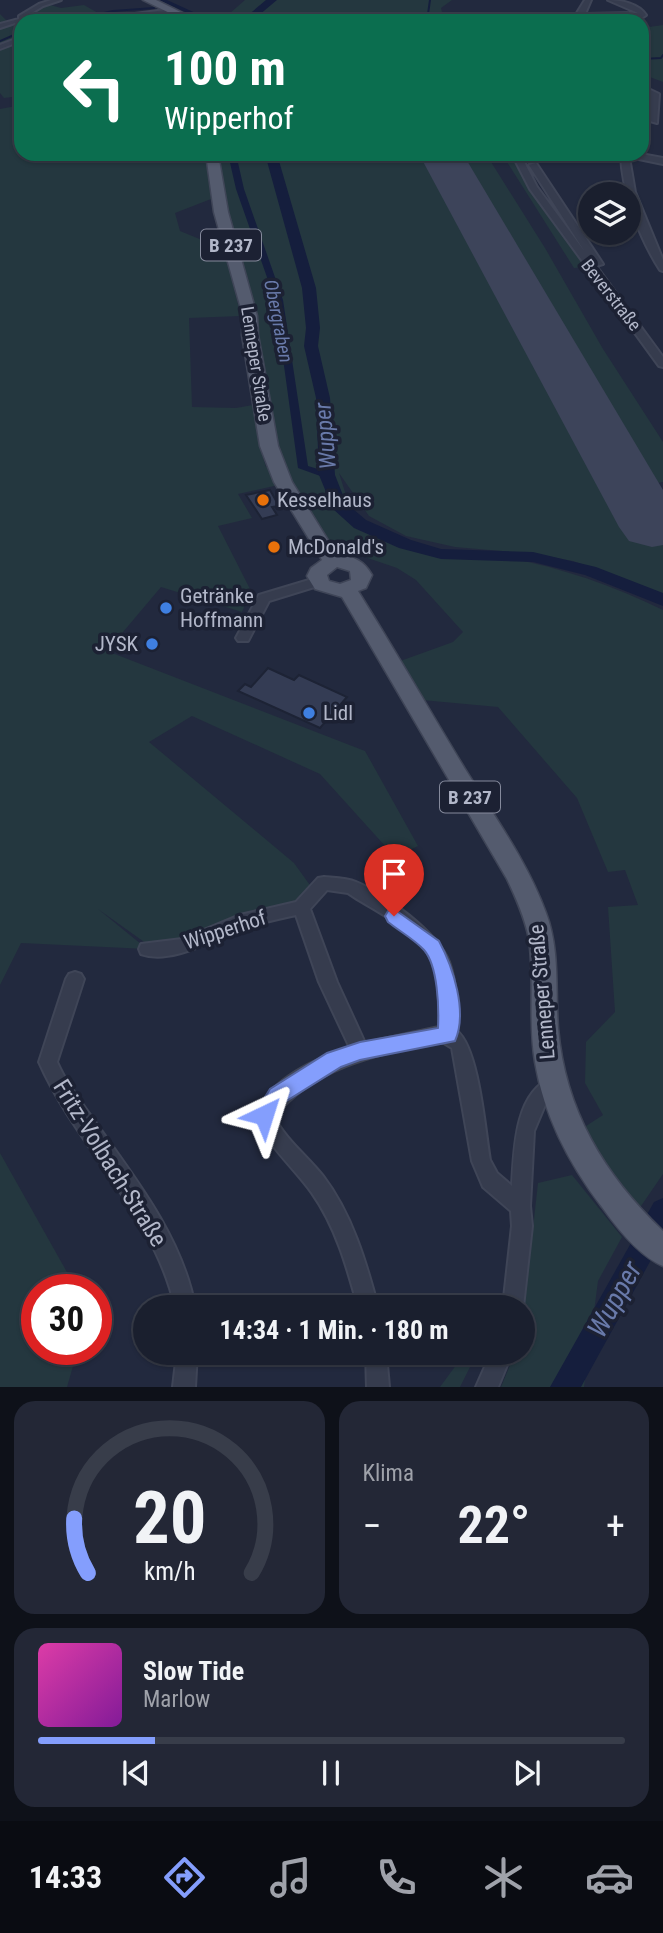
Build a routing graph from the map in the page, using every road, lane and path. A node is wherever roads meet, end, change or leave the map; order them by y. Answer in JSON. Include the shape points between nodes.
{"nodes":[{"id":1,"x":58,"y":0,"type":"edge"},
{"id":2,"x":148,"y":0,"type":"edge"},
{"id":3,"x":611,"y":0,"type":"edge"},
{"id":4,"x":171,"y":10,"type":"junction"},
{"id":5,"x":26,"y":14,"type":"edge"},
{"id":6,"x":139,"y":14,"type":"edge"},
{"id":7,"x":179,"y":14,"type":"edge"},
{"id":8,"x":642,"y":14,"type":"edge"},
{"id":9,"x":649,"y":91,"type":"edge"},
{"id":10,"x":659,"y":121,"type":"edge"},
{"id":11,"x":213,"y":161,"type":"edge"},
{"id":12,"x":520,"y":161,"type":"edge"},
{"id":13,"x":626,"y":161,"type":"edge"},
{"id":14,"x":533,"y":165,"type":"dead end"},
{"id":15,"x":663,"y":268,"type":"edge"},
{"id":16,"x":611,"y":296,"type":"junction"},
{"id":17,"x":663,"y":364,"type":"edge"},
{"id":18,"x":332,"y":562,"type":"junction"},
{"id":19,"x":318,"y":581,"type":"junction"},
{"id":20,"x":348,"y":590,"type":"junction"},
{"id":21,"x":243,"y":638,"type":"dead end"},
{"id":22,"x":301,"y":907,"type":"junction"},
{"id":23,"x":147,"y":949,"type":"dead end"},
{"id":24,"x":75,"y":979,"type":"dead end"},
{"id":25,"x":448,"y":1035,"type":"junction"},
{"id":26,"x":360,"y":1051,"type":"junction"},
{"id":27,"x":552,"y":1086,"type":"junction"},
{"id":28,"x":520,"y":1206,"type":"junction"},
{"id":29,"x":663,"y":1251,"type":"edge"},
{"id":30,"x":183,"y":1295,"type":"edge"},
{"id":31,"x":364,"y":1295,"type":"edge"},
{"id":32,"x":514,"y":1295,"type":"edge"},
{"id":33,"x":186,"y":1365,"type":"edge"},
{"id":34,"x":377,"y":1365,"type":"edge"},
{"id":35,"x":497,"y":1365,"type":"edge"},
{"id":36,"x":184,"y":1387,"type":"edge"},
{"id":37,"x":378,"y":1387,"type":"edge"},
{"id":38,"x":487,"y":1387,"type":"edge"}],
"edges":[{"from":1,"to":5,"type":"street"},
{"from":2,"to":4,"type":"main road"},
{"from":3,"to":8,"type":"street"},
{"from":4,"to":6,"type":"street"},
{"from":4,"to":7,"type":"main road"},
{"from":9,"to":10,"type":"street","via":[[655,94]]},
{"from":11,"to":18,"type":"main road","name":"Lenneper Straße","number":"B 237","via":[[221,212],[250,316],[269,446],[284,482]]},
{"from":12,"to":16,"type":"street","name":"Beverstraße"},
{"from":13,"to":15,"type":"street","via":[[629,194],[650,249]]},
{"from":14,"to":16,"type":"street","via":[[615,291]]},
{"from":16,"to":17,"type":"street","name":"Beverstraße"},
{"from":18,"to":19,"type":"main road","via":[[318,572]]},
{"from":18,"to":20,"type":"main road","via":[[349,563],[361,570],[359,584]]},
{"from":19,"to":20,"type":"main road","via":[[327,588]]},
{"from":19,"to":21,"type":"street","via":[[264,598]]},
{"from":20,"to":27,"type":"main road","name":"Lenneper Straße","number":"B 237","via":[[534,911],[541,935],[546,1055]]},
{"from":22,"to":23,"type":"street","name":"Wipperhof","via":[[240,922],[183,946]]},
{"from":22,"to":25,"type":"street","via":[[324,883],[351,887],[433,946],[449,1004]]},
{"from":22,"to":26,"type":"street"},
{"from":24,"to":30,"type":"street","name":"Fritz-Volbach-Straße","via":[[48,1062],[59,1087],[157,1233]]},
{"from":25,"to":26,"type":"street"},
{"from":25,"to":28,"type":"street","via":[[463,1054],[481,1161],[490,1180]]},
{"from":26,"to":31,"type":"street","via":[[306,1075],[278,1095],[264,1115],[270,1132],[317,1184],[346,1236]]},
{"from":27,"to":28,"type":"street","name":"Lenneper Straße","via":[[541,1094],[528,1120]]},
{"from":27,"to":29,"type":"main road","number":"B 237","via":[[569,1131],[604,1189]]},
{"from":28,"to":32,"type":"street","name":"Lenneper Straße"},
{"from":33,"to":36,"type":"street"},
{"from":34,"to":37,"type":"street"},
{"from":35,"to":38,"type":"street"}]}
